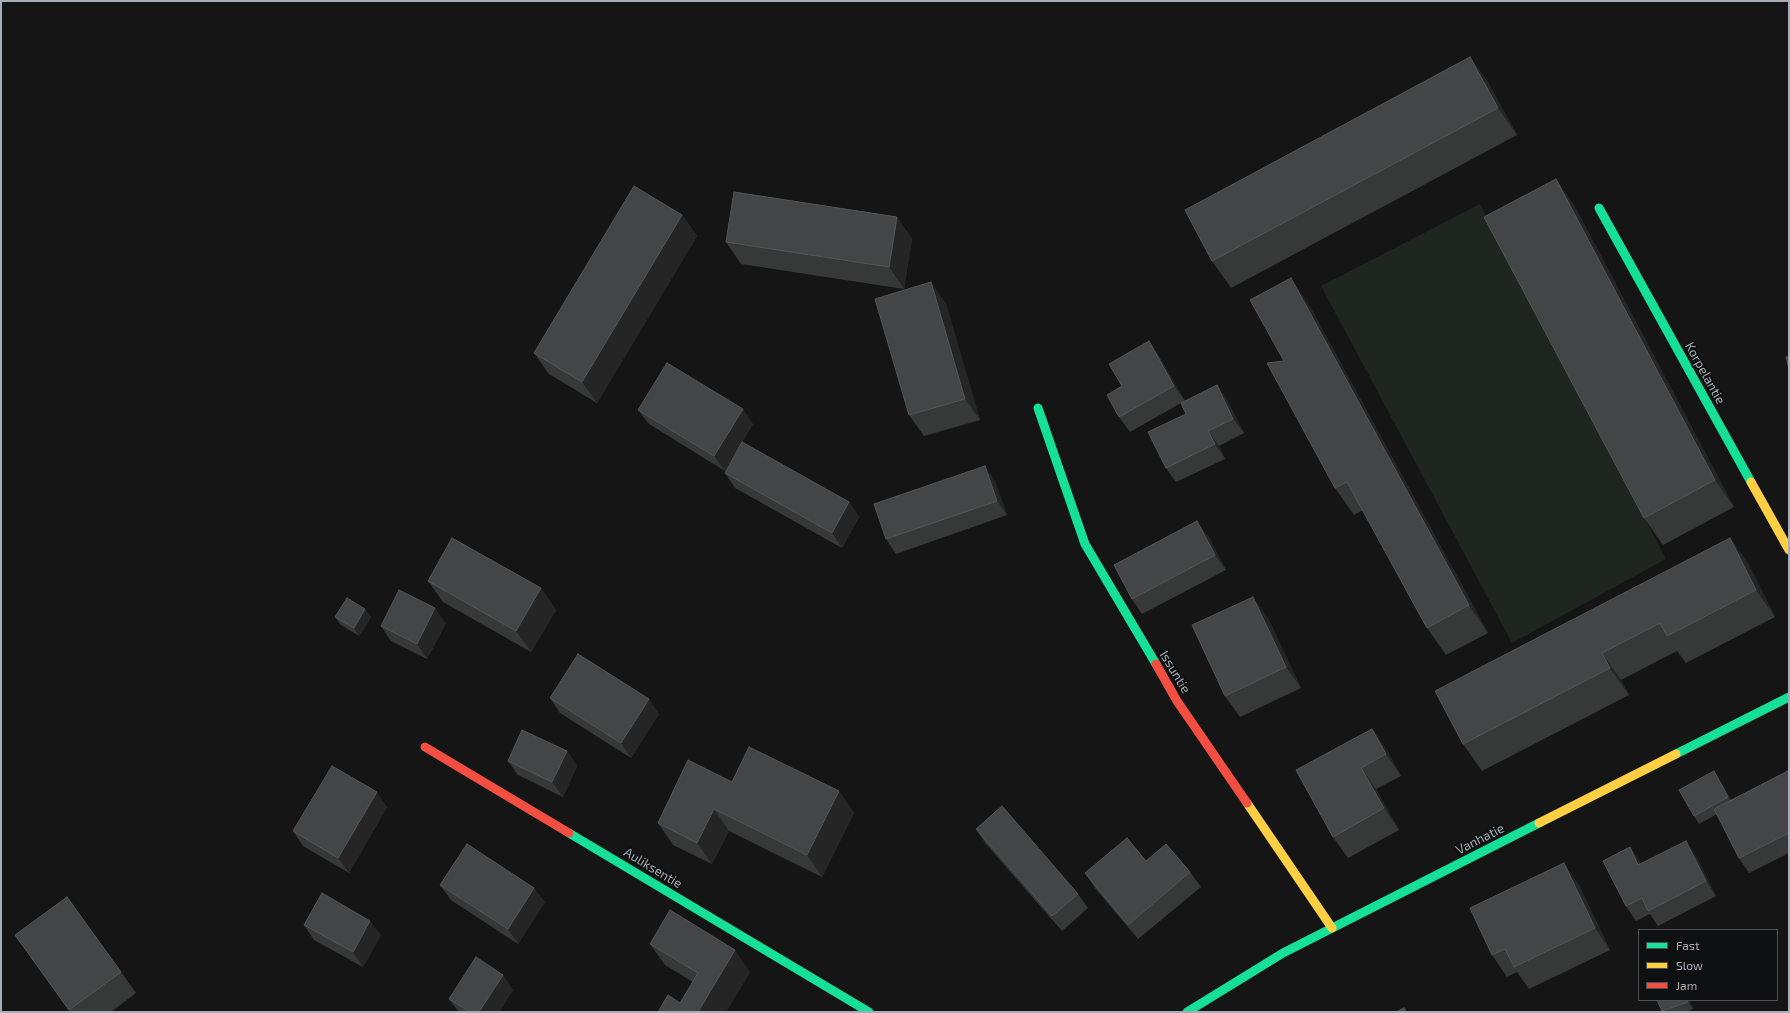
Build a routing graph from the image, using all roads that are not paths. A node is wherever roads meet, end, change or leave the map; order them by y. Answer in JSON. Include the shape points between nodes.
{"nodes":[{"id":1,"x":1599,"y":208,"type":"dead end"},
{"id":2,"x":1038,"y":408,"type":"dead end"},
{"id":3,"x":1789,"y":550,"type":"edge"},
{"id":4,"x":1789,"y":697,"type":"edge"},
{"id":5,"x":425,"y":747,"type":"dead end"},
{"id":6,"x":1332,"y":928,"type":"junction"},
{"id":7,"x":869,"y":1012,"type":"edge"},
{"id":8,"x":1187,"y":1012,"type":"edge"}],
"edges":[{"from":1,"to":3,"type":"street","name":"Korpelantie"},
{"from":2,"to":6,"type":"street","name":"Issuntie","via":[[1085,544],[1177,701]]},
{"from":4,"to":6,"type":"street","name":"Vanhatie"},
{"from":5,"to":7,"type":"street","name":"Auliksentie"},
{"from":6,"to":8,"type":"street","name":"Vanhatie","via":[[1283,953]]}]}
